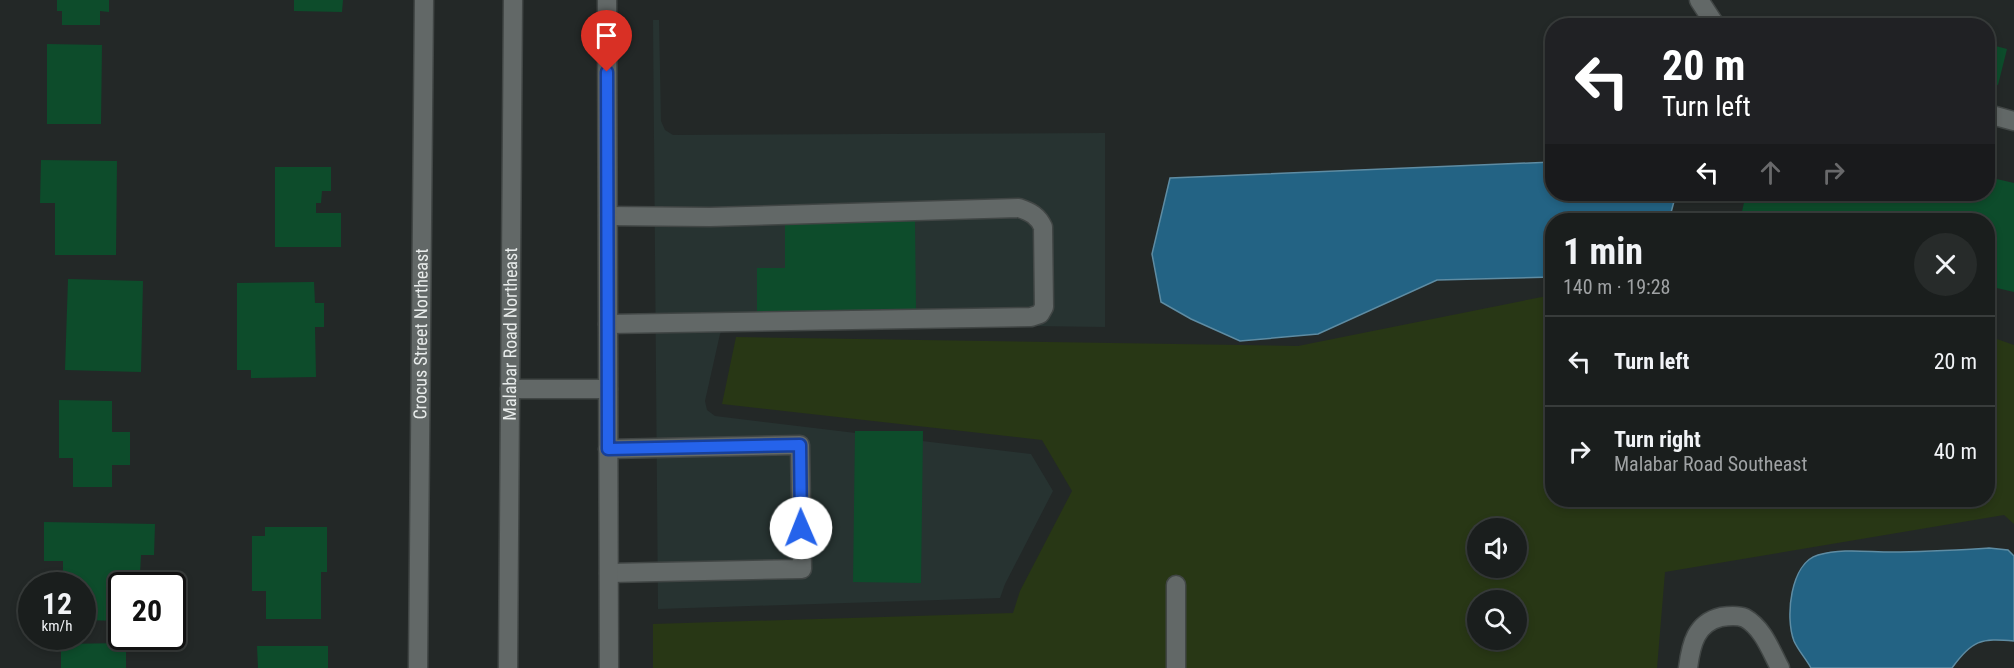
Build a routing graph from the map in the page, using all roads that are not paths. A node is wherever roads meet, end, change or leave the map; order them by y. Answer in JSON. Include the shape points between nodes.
{"nodes":[{"id":1,"x":424,"y":0,"type":"edge"},
{"id":2,"x":513,"y":0,"type":"edge"},
{"id":3,"x":607,"y":0,"type":"edge"},
{"id":4,"x":1699,"y":0,"type":"edge"},
{"id":5,"x":1711,"y":18,"type":"edge"},
{"id":6,"x":1995,"y":116,"type":"edge"},
{"id":7,"x":2014,"y":121,"type":"edge"},
{"id":8,"x":608,"y":216,"type":"junction"},
{"id":9,"x":608,"y":324,"type":"junction"},
{"id":10,"x":510,"y":389,"type":"junction"},
{"id":11,"x":608,"y":389,"type":"junction"},
{"id":12,"x":608,"y":449,"type":"junction"},
{"id":13,"x":609,"y":573,"type":"junction"},
{"id":14,"x":1176,"y":585,"type":"dead end"},
{"id":15,"x":418,"y":668,"type":"edge"},
{"id":16,"x":508,"y":668,"type":"edge"},
{"id":17,"x":609,"y":668,"type":"edge"},
{"id":18,"x":1176,"y":668,"type":"edge"},
{"id":19,"x":1688,"y":668,"type":"edge"},
{"id":20,"x":1780,"y":668,"type":"edge"}],
"edges":[{"from":1,"to":15,"type":"main road","name":"Crocus Street Northeast"},
{"from":2,"to":10,"type":"main road","name":"Malabar Road Northeast"},
{"from":3,"to":8,"type":"main road"},
{"from":4,"to":5,"type":"main road"},
{"from":6,"to":7,"type":"main road"},
{"from":8,"to":9,"type":"main road"},
{"from":8,"to":9,"type":"main road","via":[[1019,208],[1039,218],[1043,227],[1044,307],[1040,314],[1031,317]]},
{"from":9,"to":11,"type":"main road"},
{"from":10,"to":11,"type":"main road"},
{"from":10,"to":16,"type":"main road","name":"Malabar Road Northeast"},
{"from":11,"to":12,"type":"main road"},
{"from":12,"to":13,"type":"main road"},
{"from":12,"to":13,"type":"main road","via":[[800,445],[802,569]]},
{"from":13,"to":17,"type":"main road"},
{"from":14,"to":18,"type":"main road"},
{"from":19,"to":20,"type":"main road","via":[[1695,634],[1709,620],[1729,616],[1744,618],[1763,635]]}]}
